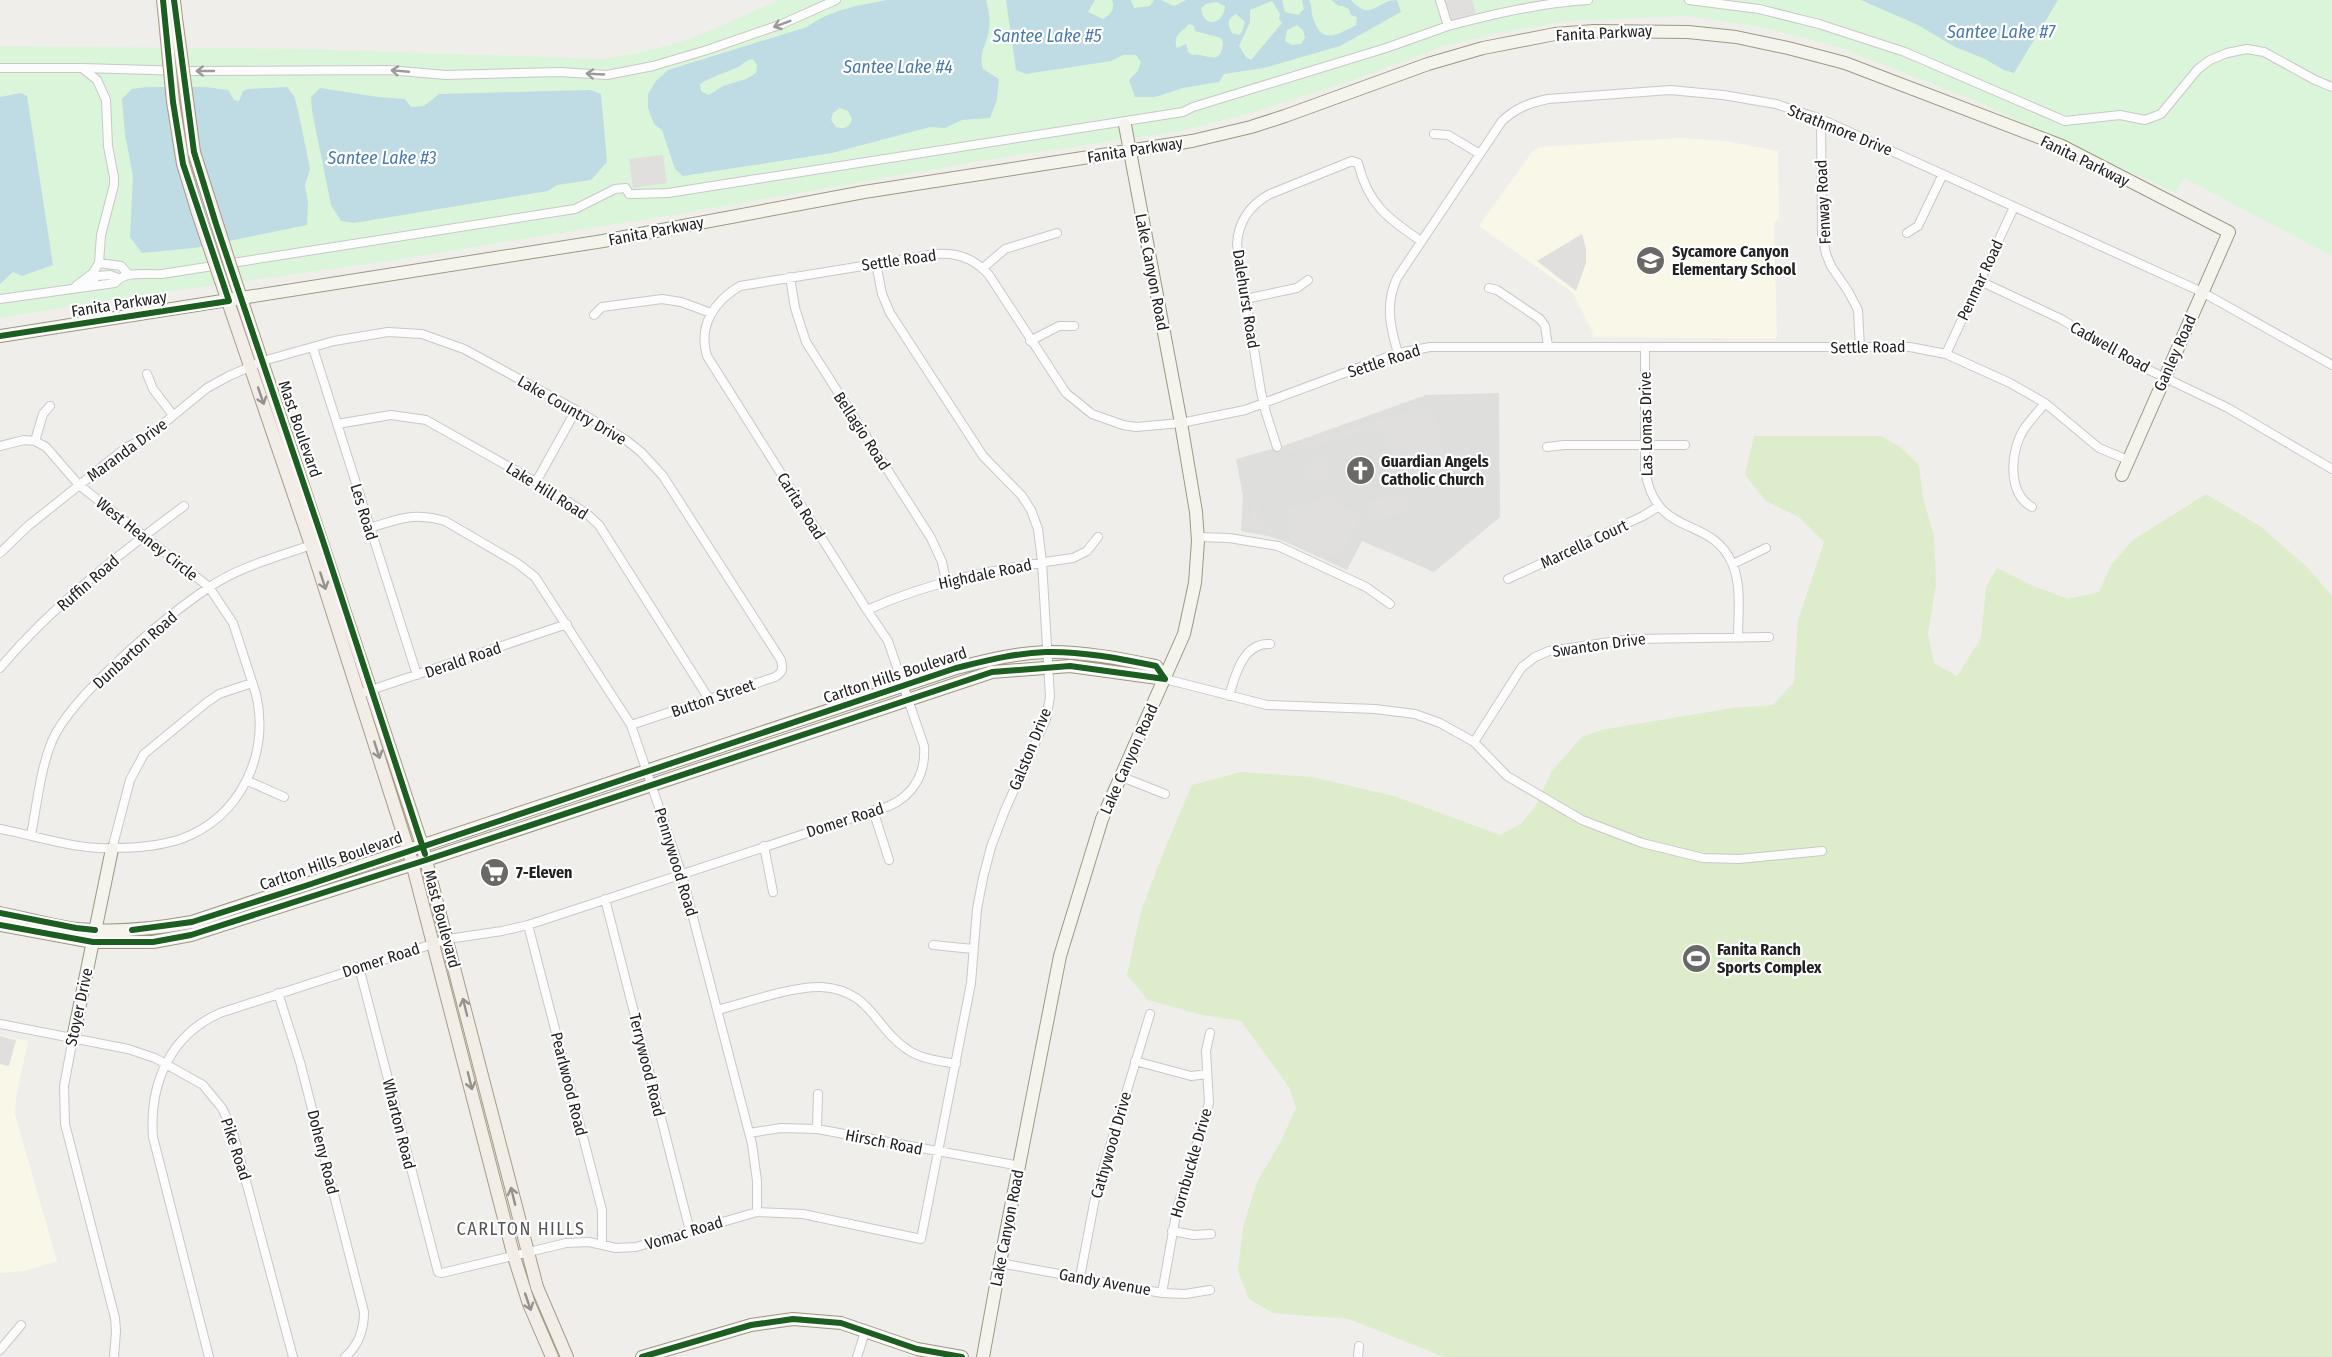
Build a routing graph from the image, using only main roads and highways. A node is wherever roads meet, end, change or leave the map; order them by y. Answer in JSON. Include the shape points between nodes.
{"nodes":[{"id":1,"x":163,"y":0,"type":"edge"},
{"id":2,"x":174,"y":0,"type":"edge"},
{"id":3,"x":171,"y":18,"type":"junction"},
{"id":4,"x":226,"y":276,"type":"junction"},
{"id":5,"x":257,"y":363,"type":"junction"},
{"id":6,"x":365,"y":692,"type":"junction"},
{"id":7,"x":552,"y":1357,"type":"edge"},
{"id":8,"x":567,"y":1357,"type":"edge"}],
"edges":[{"from":1,"to":3,"type":"main road","name":"Mast Boulevard"},
{"from":2,"to":3,"type":"main road","name":"Mast Boulevard"},
{"from":3,"to":4,"type":"main road","name":"Mast Boulevard","bridge":true,"via":[[194,152]]},
{"from":4,"to":5,"type":"main road","name":"Mast Boulevard","via":[[229,301]]},
{"from":4,"to":5,"type":"main road","name":"Mast Boulevard","via":[[242,299]]},
{"from":5,"to":6,"type":"main road","name":"Mast Boulevard"},
{"from":6,"to":7,"type":"main road","name":"Mast Boulevard","one_way":true,"via":[[514,1257]]},
{"from":8,"to":6,"type":"main road","name":"Mast Boulevard","one_way":true,"via":[[540,1296],[423,845]]}]}
